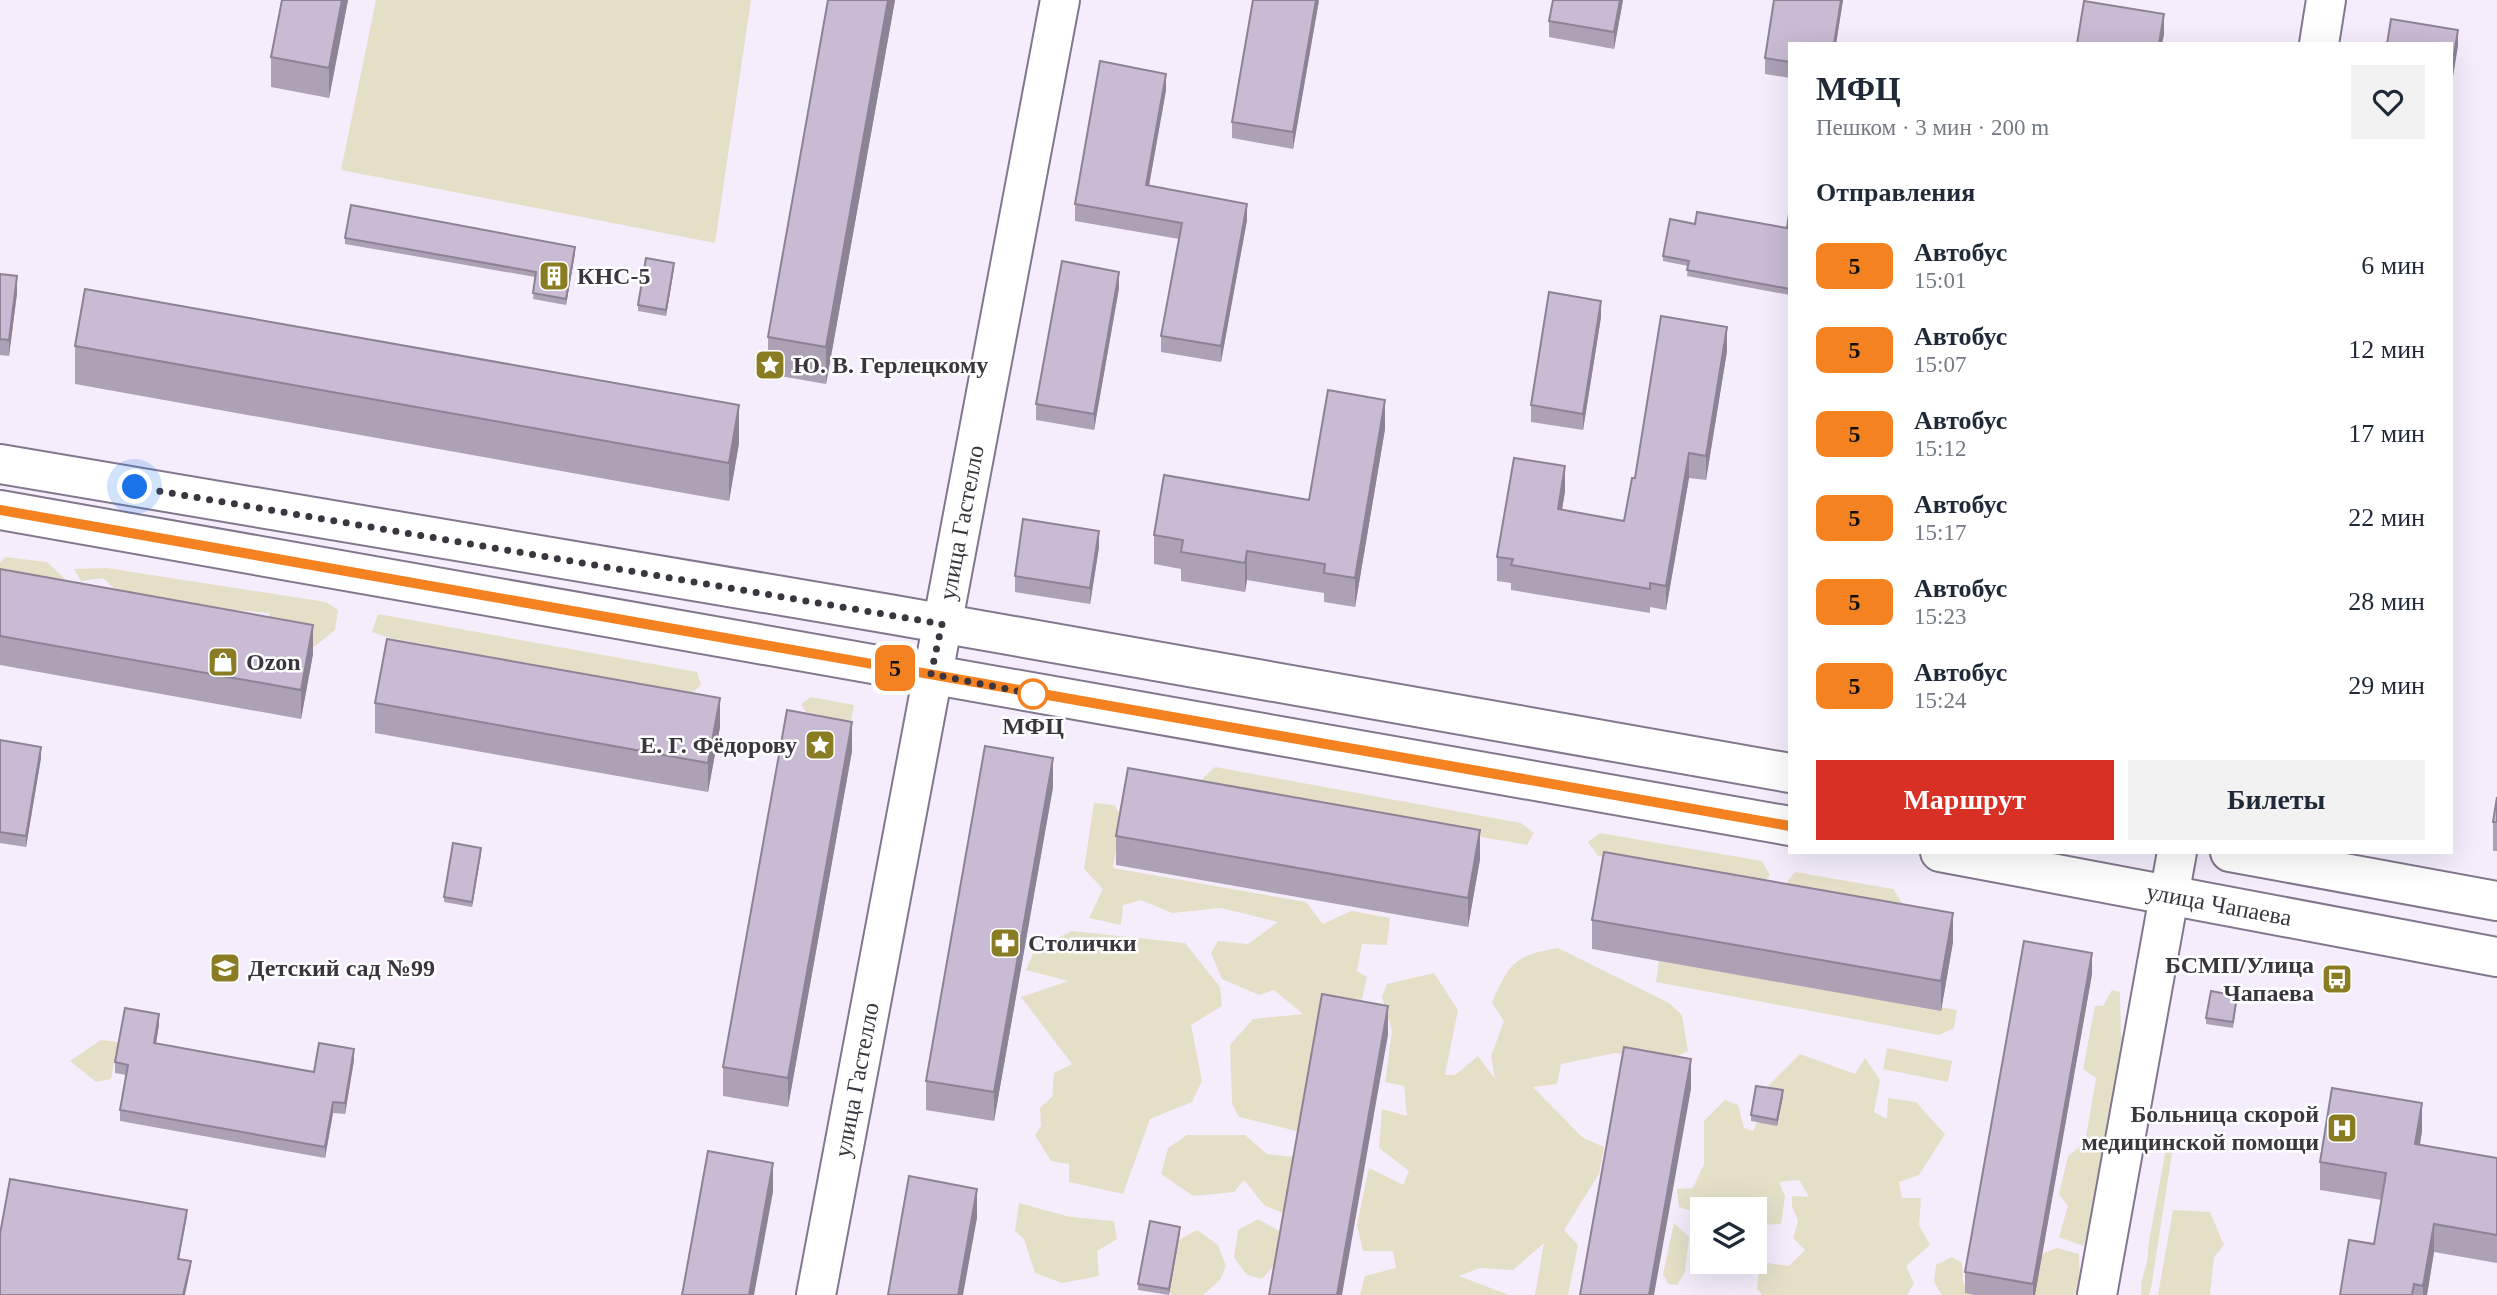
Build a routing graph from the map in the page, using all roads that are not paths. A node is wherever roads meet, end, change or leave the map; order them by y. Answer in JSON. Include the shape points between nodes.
{"nodes":[{"id":1,"x":1060,"y":0,"type":"edge"},
{"id":2,"x":2326,"y":0,"type":"edge"},
{"id":3,"x":2319,"y":42,"type":"edge"},
{"id":4,"x":0,"y":464,"type":"edge"},
{"id":5,"x":0,"y":510,"type":"edge"},
{"id":6,"x":942,"y":624,"type":"junction"},
{"id":7,"x":931,"y":674,"type":"junction"},
{"id":8,"x":1788,"y":772,"type":"edge"},
{"id":9,"x":1788,"y":826,"type":"edge"},
{"id":10,"x":1951,"y":854,"type":"edge"},
{"id":11,"x":2177,"y":854,"type":"edge"},
{"id":12,"x":2241,"y":854,"type":"edge"},
{"id":13,"x":2170,"y":895,"type":"junction"},
{"id":14,"x":2497,"y":901,"type":"edge"},
{"id":15,"x":2497,"y":957,"type":"edge"},
{"id":16,"x":816,"y":1295,"type":"edge"},
{"id":17,"x":2097,"y":1295,"type":"edge"}],
"edges":[{"from":1,"to":6,"type":"street","name":"улица Гастелло"},
{"from":2,"to":3,"type":"street"},
{"from":4,"to":6,"type":"street"},
{"from":5,"to":7,"type":"street"},
{"from":6,"to":7,"type":"street","name":"улица Гастелло"},
{"from":6,"to":8,"type":"street"},
{"from":7,"to":9,"type":"street"},
{"from":7,"to":16,"type":"street","name":"улица Гастелло"},
{"from":10,"to":13,"type":"street","name":"улица Чапаева"},
{"from":11,"to":13,"type":"street"},
{"from":12,"to":14,"type":"street"},
{"from":13,"to":15,"type":"street","name":"улица Чапаева"},
{"from":13,"to":17,"type":"street"}]}
